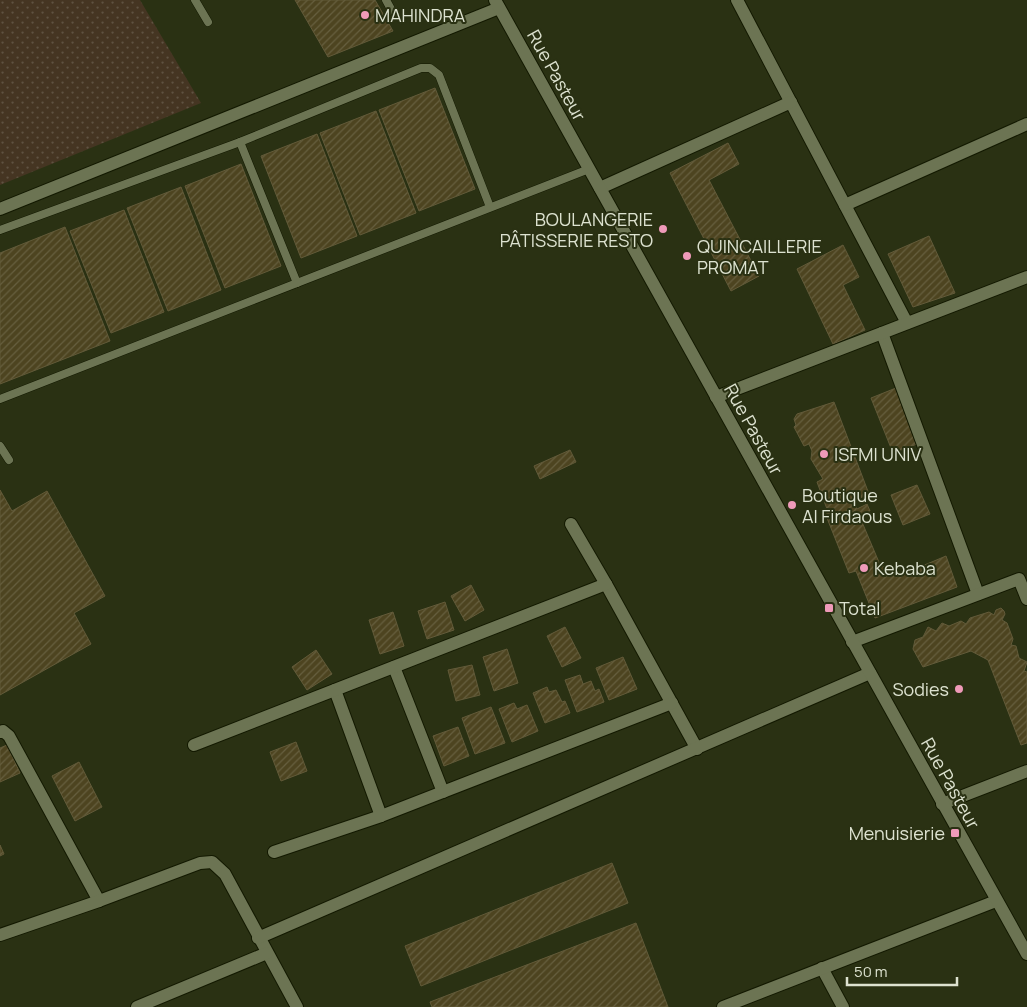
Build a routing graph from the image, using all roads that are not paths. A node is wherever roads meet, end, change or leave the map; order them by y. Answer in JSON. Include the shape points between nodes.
{"nodes":[{"id":1,"x":195,"y":0,"type":"edge"},
{"id":2,"x":386,"y":0,"type":"edge"},
{"id":3,"x":737,"y":0,"type":"edge"},
{"id":4,"x":497,"y":4,"type":"edge"},
{"id":5,"x":392,"y":11,"type":"dead end"},
{"id":6,"x":208,"y":22,"type":"dead end"},
{"id":7,"x":791,"y":102,"type":"junction"},
{"id":8,"x":1027,"y":124,"type":"edge"},
{"id":9,"x":240,"y":142,"type":"junction"},
{"id":10,"x":589,"y":169,"type":"junction"},
{"id":11,"x":600,"y":188,"type":"junction"},
{"id":12,"x":845,"y":205,"type":"junction"},
{"id":13,"x":490,"y":207,"type":"junction"},
{"id":14,"x":0,"y":209,"type":"edge"},
{"id":15,"x":0,"y":230,"type":"edge"},
{"id":16,"x":1027,"y":277,"type":"edge"},
{"id":17,"x":297,"y":283,"type":"junction"},
{"id":18,"x":907,"y":323,"type":"junction"},
{"id":19,"x":882,"y":333,"type":"junction"},
{"id":20,"x":716,"y":397,"type":"junction"},
{"id":21,"x":0,"y":399,"type":"edge"},
{"id":22,"x":0,"y":446,"type":"edge"},
{"id":23,"x":9,"y":460,"type":"dead end"},
{"id":24,"x":571,"y":524,"type":"dead end"},
{"id":25,"x":606,"y":584,"type":"junction"},
{"id":26,"x":978,"y":594,"type":"junction"},
{"id":27,"x":1027,"y":599,"type":"edge"},
{"id":28,"x":852,"y":642,"type":"junction"},
{"id":29,"x":394,"y":667,"type":"junction"},
{"id":30,"x":870,"y":673,"type":"junction"},
{"id":31,"x":334,"y":690,"type":"junction"},
{"id":32,"x":672,"y":703,"type":"junction"},
{"id":33,"x":0,"y":732,"type":"edge"},
{"id":34,"x":194,"y":745,"type":"dead end"},
{"id":35,"x":697,"y":749,"type":"junction"},
{"id":36,"x":1027,"y":771,"type":"edge"},
{"id":37,"x":443,"y":792,"type":"junction"},
{"id":38,"x":942,"y":804,"type":"junction"},
{"id":39,"x":381,"y":816,"type":"junction"},
{"id":40,"x":274,"y":852,"type":"dead end"},
{"id":41,"x":996,"y":900,"type":"junction"},
{"id":42,"x":99,"y":902,"type":"junction"},
{"id":43,"x":0,"y":935,"type":"edge"},
{"id":44,"x":258,"y":938,"type":"junction"},
{"id":45,"x":267,"y":953,"type":"junction"},
{"id":46,"x":1027,"y":954,"type":"edge"},
{"id":47,"x":822,"y":968,"type":"junction"},
{"id":48,"x":729,"y":1006,"type":"edge"},
{"id":49,"x":137,"y":1007,"type":"edge"},
{"id":50,"x":297,"y":1007,"type":"edge"},
{"id":51,"x":844,"y":1007,"type":"edge"}],
"edges":[{"from":1,"to":6,"type":"lane"},
{"from":2,"to":5,"type":"lane"},
{"from":3,"to":7,"type":"street"},
{"from":4,"to":10,"type":"street","name":"Rue Pasteur"},
{"from":4,"to":14,"type":"street"},
{"from":7,"to":11,"type":"street"},
{"from":7,"to":12,"type":"street"},
{"from":8,"to":12,"type":"street"},
{"from":9,"to":13,"type":"lane","via":[[421,68],[430,68],[439,76]]},
{"from":9,"to":15,"type":"lane"},
{"from":9,"to":17,"type":"lane"},
{"from":10,"to":11,"type":"street","name":"Rue Pasteur"},
{"from":10,"to":13,"type":"lane"},
{"from":11,"to":20,"type":"street","name":"Rue Pasteur"},
{"from":12,"to":18,"type":"street"},
{"from":13,"to":17,"type":"lane"},
{"from":16,"to":18,"type":"street"},
{"from":17,"to":21,"type":"lane"},
{"from":18,"to":19,"type":"street"},
{"from":19,"to":20,"type":"street"},
{"from":19,"to":26,"type":"street"},
{"from":20,"to":28,"type":"street","name":"Rue Pasteur"},
{"from":22,"to":23,"type":"lane"},
{"from":24,"to":25,"type":"street"},
{"from":25,"to":29,"type":"street"},
{"from":25,"to":32,"type":"street"},
{"from":26,"to":27,"type":"street","via":[[1019,579]]},
{"from":26,"to":28,"type":"street"},
{"from":28,"to":30,"type":"street","name":"Rue Pasteur"},
{"from":29,"to":31,"type":"street"},
{"from":29,"to":37,"type":"street"},
{"from":30,"to":35,"type":"street"},
{"from":30,"to":38,"type":"street","name":"Rue Pasteur"},
{"from":31,"to":34,"type":"street"},
{"from":31,"to":39,"type":"street"},
{"from":32,"to":35,"type":"street"},
{"from":32,"to":37,"type":"street"},
{"from":33,"to":42,"type":"street","via":[[9,736]]},
{"from":35,"to":44,"type":"street"},
{"from":36,"to":38,"type":"street"},
{"from":37,"to":39,"type":"street"},
{"from":38,"to":41,"type":"street","name":"Rue Pasteur"},
{"from":39,"to":40,"type":"street"},
{"from":41,"to":46,"type":"street","name":"Rue Pasteur"},
{"from":41,"to":47,"type":"street"},
{"from":42,"to":43,"type":"street"},
{"from":42,"to":44,"type":"street","via":[[200,863],[212,862],[225,874]]},
{"from":44,"to":45,"type":"street"},
{"from":45,"to":49,"type":"street"},
{"from":45,"to":50,"type":"street"},
{"from":47,"to":48,"type":"street"},
{"from":47,"to":51,"type":"street"}]}
